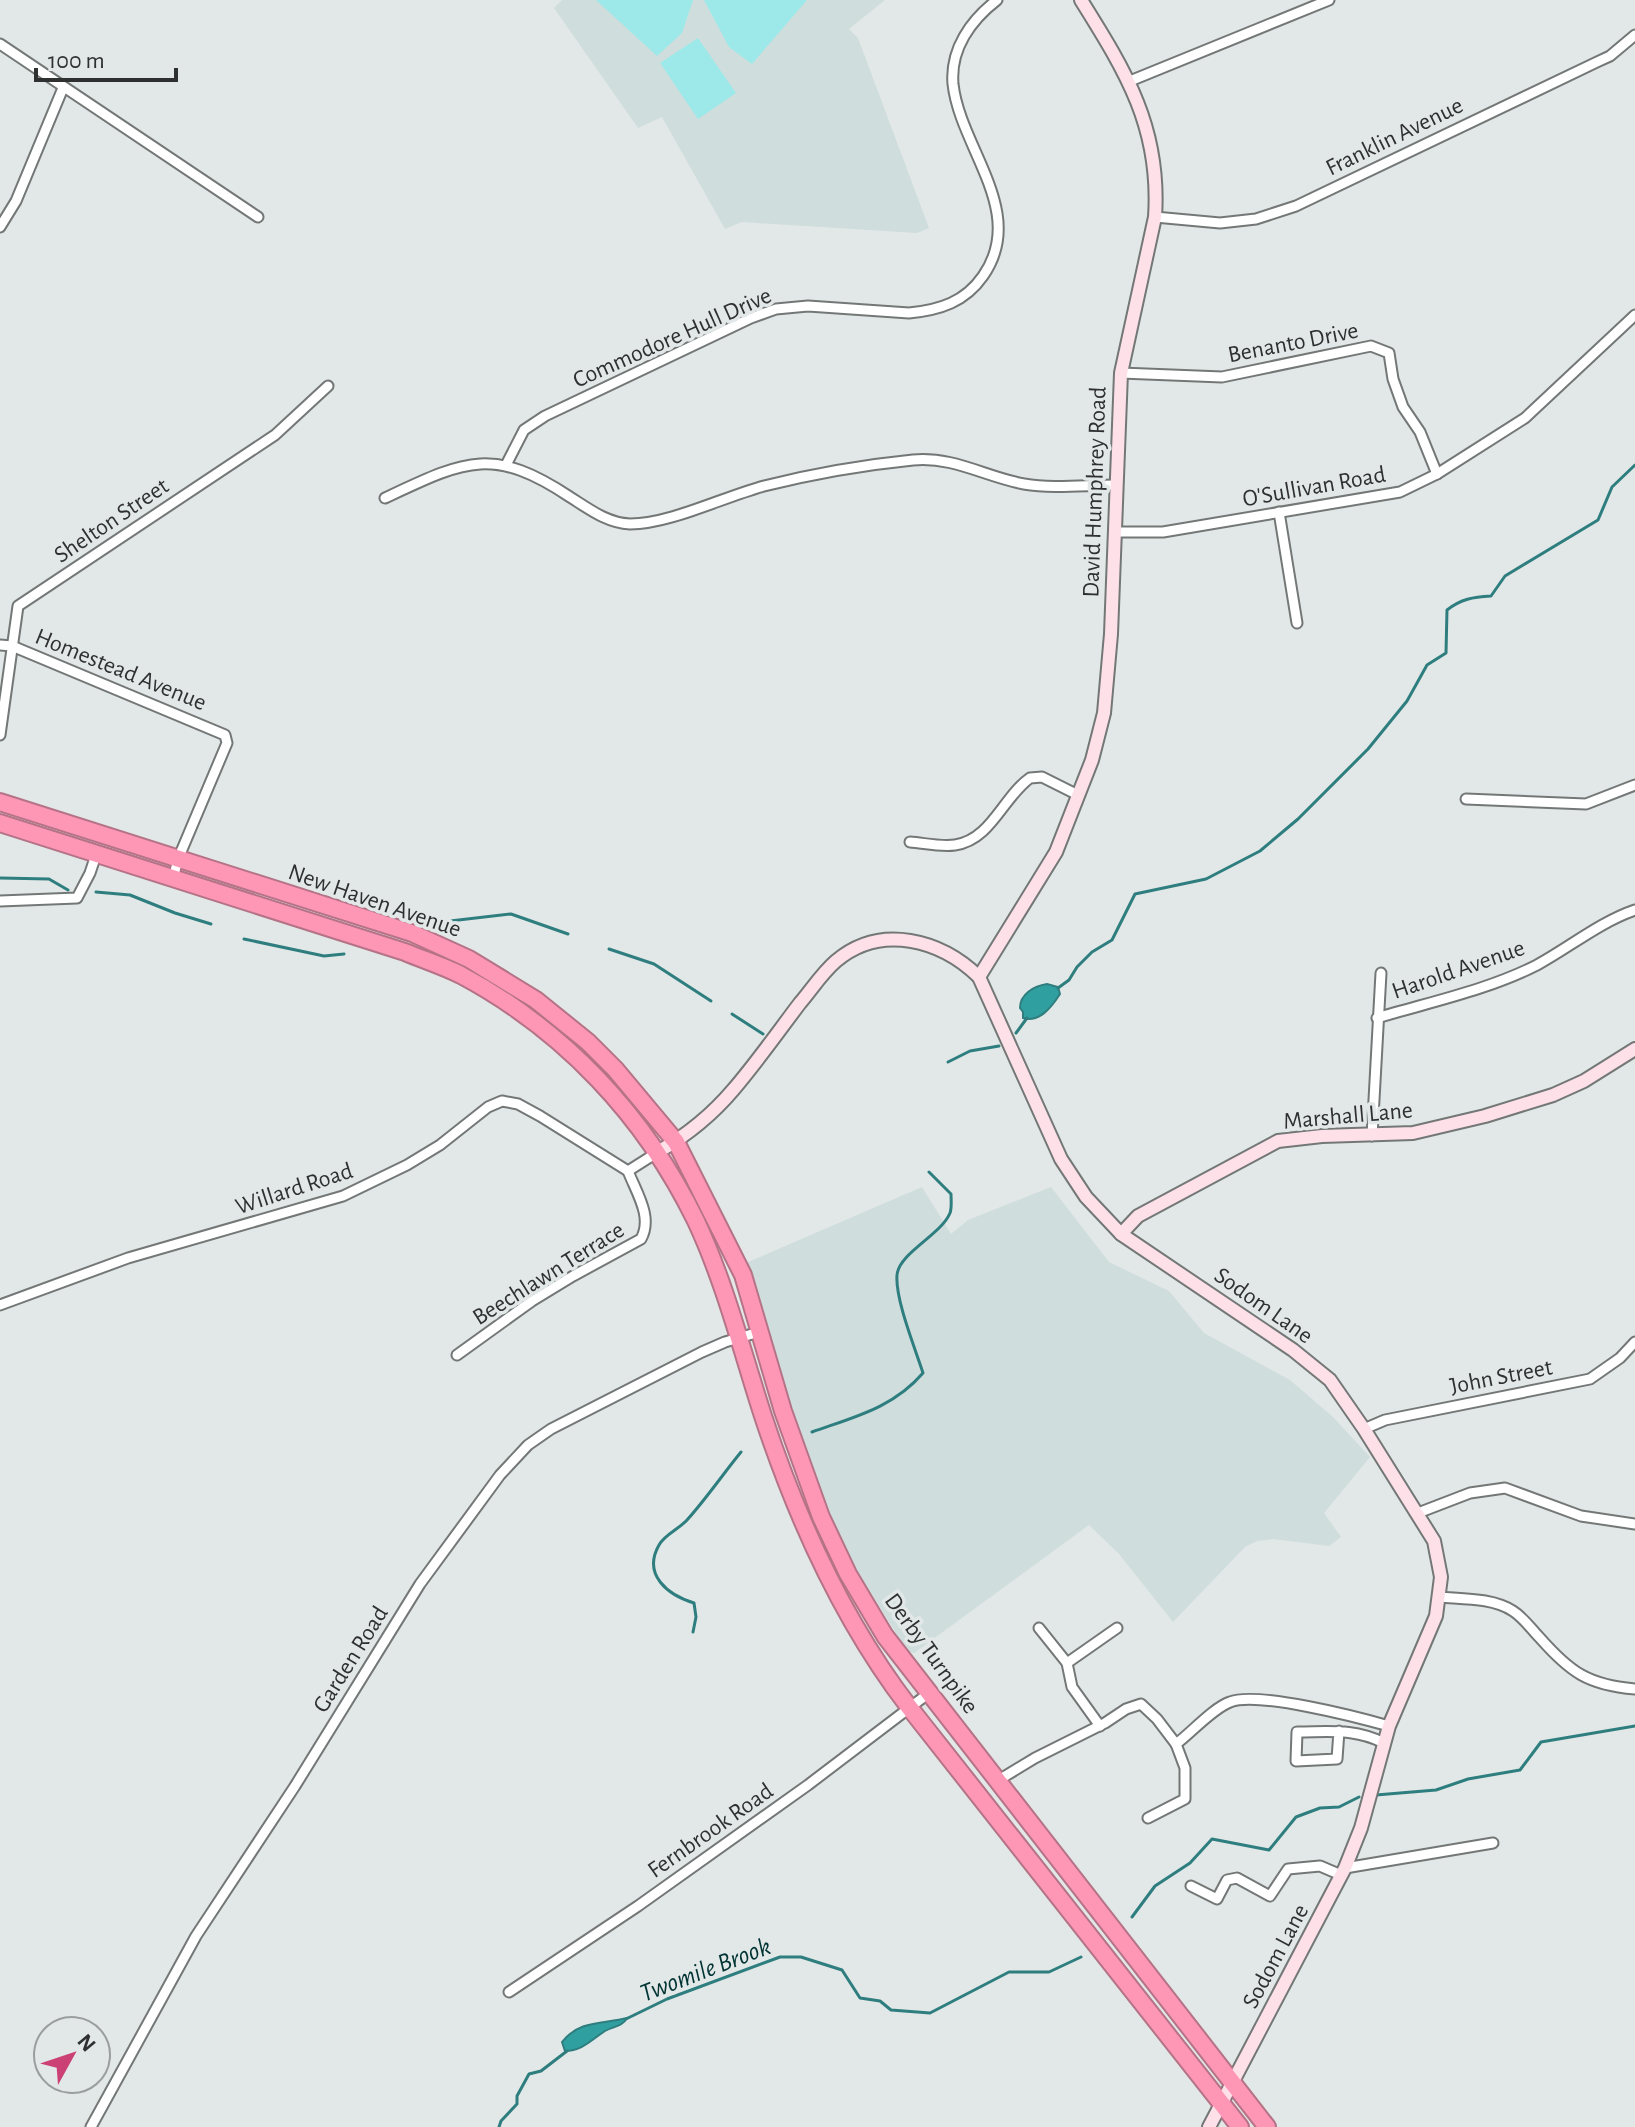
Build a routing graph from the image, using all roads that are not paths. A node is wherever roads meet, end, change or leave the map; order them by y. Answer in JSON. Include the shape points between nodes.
{"nodes":[{"id":1,"x":997,"y":0,"type":"edge"},
{"id":2,"x":1081,"y":0,"type":"edge"},
{"id":3,"x":1329,"y":0,"type":"edge"},
{"id":4,"x":1635,"y":35,"type":"edge"},
{"id":5,"x":0,"y":44,"type":"edge"},
{"id":6,"x":1130,"y":81,"type":"junction"},
{"id":7,"x":63,"y":88,"type":"junction"},
{"id":8,"x":258,"y":217,"type":"dead end"},
{"id":9,"x":1155,"y":217,"type":"junction"},
{"id":10,"x":0,"y":227,"type":"edge"},
{"id":11,"x":1635,"y":315,"type":"edge"},
{"id":12,"x":1121,"y":373,"type":"junction"},
{"id":13,"x":328,"y":386,"type":"dead end"},
{"id":14,"x":506,"y":465,"type":"junction"},
{"id":15,"x":1437,"y":474,"type":"junction"},
{"id":16,"x":1115,"y":485,"type":"junction"},
{"id":17,"x":385,"y":498,"type":"dead end"},
{"id":18,"x":1279,"y":512,"type":"junction"},
{"id":19,"x":1114,"y":532,"type":"junction"},
{"id":20,"x":1297,"y":623,"type":"dead end"},
{"id":21,"x":0,"y":645,"type":"edge"},
{"id":22,"x":12,"y":646,"type":"junction"},
{"id":23,"x":0,"y":735,"type":"edge"},
{"id":24,"x":1635,"y":785,"type":"edge"},
{"id":25,"x":1078,"y":795,"type":"junction"},
{"id":26,"x":1466,"y":799,"type":"dead end"},
{"id":27,"x":0,"y":802,"type":"edge"},
{"id":28,"x":0,"y":823,"type":"edge"},
{"id":29,"x":910,"y":842,"type":"dead end"},
{"id":30,"x":97,"y":852,"type":"junction"},
{"id":31,"x":178,"y":859,"type":"junction"},
{"id":32,"x":173,"y":879,"type":"junction"},
{"id":33,"x":0,"y":901,"type":"edge"},
{"id":34,"x":1635,"y":910,"type":"edge"},
{"id":35,"x":1381,"y":973,"type":"dead end"},
{"id":36,"x":979,"y":977,"type":"junction"},
{"id":37,"x":1377,"y":1018,"type":"junction"},
{"id":38,"x":1635,"y":1049,"type":"edge"},
{"id":39,"x":1372,"y":1136,"type":"junction"},
{"id":40,"x":676,"y":1142,"type":"junction"},
{"id":41,"x":658,"y":1152,"type":"junction"},
{"id":42,"x":628,"y":1171,"type":"junction"},
{"id":43,"x":1121,"y":1234,"type":"junction"},
{"id":44,"x":0,"y":1305,"type":"edge"},
{"id":45,"x":756,"y":1325,"type":"junction"},
{"id":46,"x":736,"y":1331,"type":"junction"},
{"id":47,"x":1635,"y":1342,"type":"edge"},
{"id":48,"x":457,"y":1355,"type":"dead end"},
{"id":49,"x":1364,"y":1429,"type":"junction"},
{"id":50,"x":1418,"y":1513,"type":"junction"},
{"id":51,"x":1635,"y":1524,"type":"edge"},
{"id":52,"x":1440,"y":1597,"type":"junction"},
{"id":53,"x":1039,"y":1628,"type":"dead end"},
{"id":54,"x":1117,"y":1628,"type":"dead end"},
{"id":55,"x":1067,"y":1663,"type":"junction"},
{"id":56,"x":912,"y":1670,"type":"junction"},
{"id":57,"x":892,"y":1684,"type":"junction"},
{"id":58,"x":1634,"y":1690,"type":"edge"},
{"id":59,"x":929,"y":1693,"type":"junction"},
{"id":60,"x":909,"y":1707,"type":"junction"},
{"id":61,"x":1100,"y":1726,"type":"junction"},
{"id":62,"x":1389,"y":1726,"type":"junction"},
{"id":63,"x":1339,"y":1731,"type":"junction"},
{"id":64,"x":1384,"y":1743,"type":"junction"},
{"id":65,"x":1176,"y":1744,"type":"junction"},
{"id":66,"x":997,"y":1781,"type":"junction"},
{"id":67,"x":1148,"y":1818,"type":"dead end"},
{"id":68,"x":1493,"y":1843,"type":"dead end"},
{"id":69,"x":1343,"y":1872,"type":"junction"},
{"id":70,"x":1191,"y":1886,"type":"dead end"},
{"id":71,"x":509,"y":1992,"type":"dead end"},
{"id":72,"x":1232,"y":2083,"type":"junction"},
{"id":73,"x":1222,"y":2105,"type":"junction"},
{"id":74,"x":91,"y":2127,"type":"edge"},
{"id":75,"x":1209,"y":2127,"type":"edge"},
{"id":76,"x":1240,"y":2127,"type":"edge"},
{"id":77,"x":1267,"y":2127,"type":"edge"}],
"edges":[{"from":1,"to":14,"type":"street","name":"Commodore Hull Drive","via":[[966,32],[953,82],[999,218],[991,263],[975,287],[951,304],[926,311],[808,306],[765,312],[545,416],[524,430]]},
{"from":2,"to":6,"type":"street","name":"David Humphrey Road"},
{"from":3,"to":6,"type":"street"},
{"from":4,"to":9,"type":"street","name":"Franklin Avenue","via":[[1610,56],[1296,206],[1220,223]]},
{"from":5,"to":7,"type":"street"},
{"from":6,"to":9,"type":"street","name":"David Humphrey Road","via":[[1154,165]]},
{"from":7,"to":8,"type":"street"},
{"from":7,"to":10,"type":"street"},
{"from":9,"to":12,"type":"street","name":"David Humphrey Road"},
{"from":11,"to":15,"type":"street","name":"O'Sullivan Road","via":[[1525,418]]},
{"from":12,"to":15,"type":"street","name":"Benanto Drive","via":[[1222,377],[1371,346],[1389,353],[1403,407]]},
{"from":12,"to":16,"type":"street","name":"David Humphrey Road"},
{"from":13,"to":22,"type":"street","name":"Shelton Street","via":[[275,435],[18,606]]},
{"from":14,"to":16,"type":"street","via":[[547,481],[596,514],[628,524],[651,522],[764,486],[912,460],[960,464],[1038,486]]},
{"from":14,"to":17,"type":"street","via":[[474,464],[438,473]]},
{"from":15,"to":18,"type":"street","name":"O'Sullivan Road","via":[[1400,492]]},
{"from":16,"to":19,"type":"street","name":"David Humphrey Road"},
{"from":18,"to":19,"type":"street","name":"O'Sullivan Road","via":[[1163,532]]},
{"from":18,"to":20,"type":"street"},
{"from":19,"to":25,"type":"street","name":"David Humphrey Road","via":[[1107,695]]},
{"from":21,"to":22,"type":"street","name":"Homestead Avenue"},
{"from":22,"to":23,"type":"street","name":"Shelton Street"},
{"from":22,"to":31,"type":"street","name":"Homestead Avenue","via":[[225,735],[227,743]]},
{"from":24,"to":26,"type":"street","via":[[1586,804]]},
{"from":25,"to":29,"type":"street","via":[[1042,777],[1030,778],[970,841],[950,846]]},
{"from":25,"to":36,"type":"street","name":"David Humphrey Road","via":[[1056,852]]},
{"from":27,"to":31,"type":"highway","name":"New Haven Avenue"},
{"from":28,"to":30,"type":"highway","name":"New Haven Avenue"},
{"from":30,"to":32,"type":"highway","name":"New Haven Avenue"},
{"from":30,"to":33,"type":"street","via":[[77,898]]},
{"from":31,"to":32,"type":"street"},
{"from":31,"to":40,"type":"highway","name":"New Haven Avenue","via":[[412,933],[481,966],[536,1000],[588,1042]]},
{"from":32,"to":41,"type":"highway","name":"New Haven Avenue","via":[[405,952],[458,974],[523,1013],[575,1056],[623,1105]]},
{"from":34,"to":37,"type":"street","name":"Harold Avenue","via":[[1506,979]]},
{"from":35,"to":37,"type":"street"},
{"from":36,"to":40,"type":"street","name":"Sodom Lane","via":[[963,961],[916,941],[878,941],[854,950],[822,975],[708,1118]]},
{"from":36,"to":43,"type":"street","name":"Sodom Lane","via":[[1061,1159],[1086,1197]]},
{"from":37,"to":39,"type":"street"},
{"from":38,"to":39,"type":"street","name":"Marshall Lane","via":[[1553,1095],[1413,1133]]},
{"from":39,"to":43,"type":"street","name":"Marshall Lane","via":[[1278,1141],[1138,1216]]},
{"from":40,"to":41,"type":"street","name":"Sodom Lane"},
{"from":40,"to":45,"type":"highway","name":"Derby Turnpike","via":[[743,1275]]},
{"from":41,"to":42,"type":"street"},
{"from":41,"to":46,"type":"highway","name":"Derby Turnpike","via":[[696,1221]]},
{"from":42,"to":44,"type":"street","name":"Willard Road","via":[[540,1116],[502,1101],[407,1165],[343,1196],[128,1258]]},
{"from":42,"to":48,"type":"street","name":"Beechlawn Terrace","via":[[646,1216],[641,1239],[532,1301]]},
{"from":43,"to":49,"type":"street","name":"Sodom Lane","via":[[1293,1350],[1330,1380]]},
{"from":45,"to":46,"type":"highway"},
{"from":45,"to":56,"type":"highway","name":"Derby Turnpike","via":[[821,1517],[848,1574]]},
{"from":46,"to":57,"type":"highway","name":"Derby Turnpike","via":[[803,1526]]},
{"from":46,"to":74,"type":"street","name":"Garden Road","via":[[551,1429],[500,1475],[420,1584],[196,1936]]},
{"from":47,"to":49,"type":"street","name":"John Street","via":[[1590,1379],[1385,1420]]},
{"from":49,"to":50,"type":"street","name":"Sodom Lane"},
{"from":50,"to":51,"type":"street","via":[[1470,1493],[1505,1488],[1581,1516]]},
{"from":50,"to":52,"type":"street","name":"Sodom Lane","via":[[1439,1559]]},
{"from":52,"to":58,"type":"street","via":[[1506,1607],[1575,1673]]},
{"from":52,"to":62,"type":"street","name":"Sodom Lane"},
{"from":53,"to":55,"type":"street"},
{"from":54,"to":55,"type":"street"},
{"from":55,"to":61,"type":"street","via":[[1072,1687]]},
{"from":56,"to":57,"type":"highway"},
{"from":56,"to":59,"type":"highway","name":"Derby Turnpike"},
{"from":57,"to":60,"type":"highway","name":"Derby Turnpike"},
{"from":59,"to":60,"type":"street","name":"Fernbrook Road"},
{"from":59,"to":66,"type":"highway","name":"Derby Turnpike"},
{"from":60,"to":71,"type":"street","name":"Fernbrook Road","via":[[638,1906]]},
{"from":60,"to":73,"type":"highway","name":"Derby Turnpike"},
{"from":61,"to":65,"type":"street","via":[[1141,1704]]},
{"from":61,"to":66,"type":"street"},
{"from":62,"to":64,"type":"street","name":"Sodom Lane"},
{"from":62,"to":65,"type":"street","via":[[1245,1698],[1226,1703]]},
{"from":63,"to":63,"type":"street","via":[[1297,1732],[1296,1761],[1337,1759]]},
{"from":63,"to":64,"type":"street"},
{"from":64,"to":69,"type":"street","name":"Sodom Lane"},
{"from":65,"to":67,"type":"street","via":[[1185,1768],[1185,1799]]},
{"from":66,"to":72,"type":"highway","name":"Derby Turnpike"},
{"from":68,"to":69,"type":"street"},
{"from":69,"to":70,"type":"street","via":[[1320,1866],[1288,1869],[1270,1896],[1237,1878],[1227,1880],[1217,1899]]},
{"from":69,"to":72,"type":"street","name":"Sodom Lane"},
{"from":72,"to":73,"type":"street","name":"Sodom Lane"},
{"from":72,"to":77,"type":"highway","name":"Derby Turnpike"},
{"from":73,"to":75,"type":"street","name":"Sodom Lane"},
{"from":73,"to":76,"type":"highway","name":"Derby Turnpike"}]}
